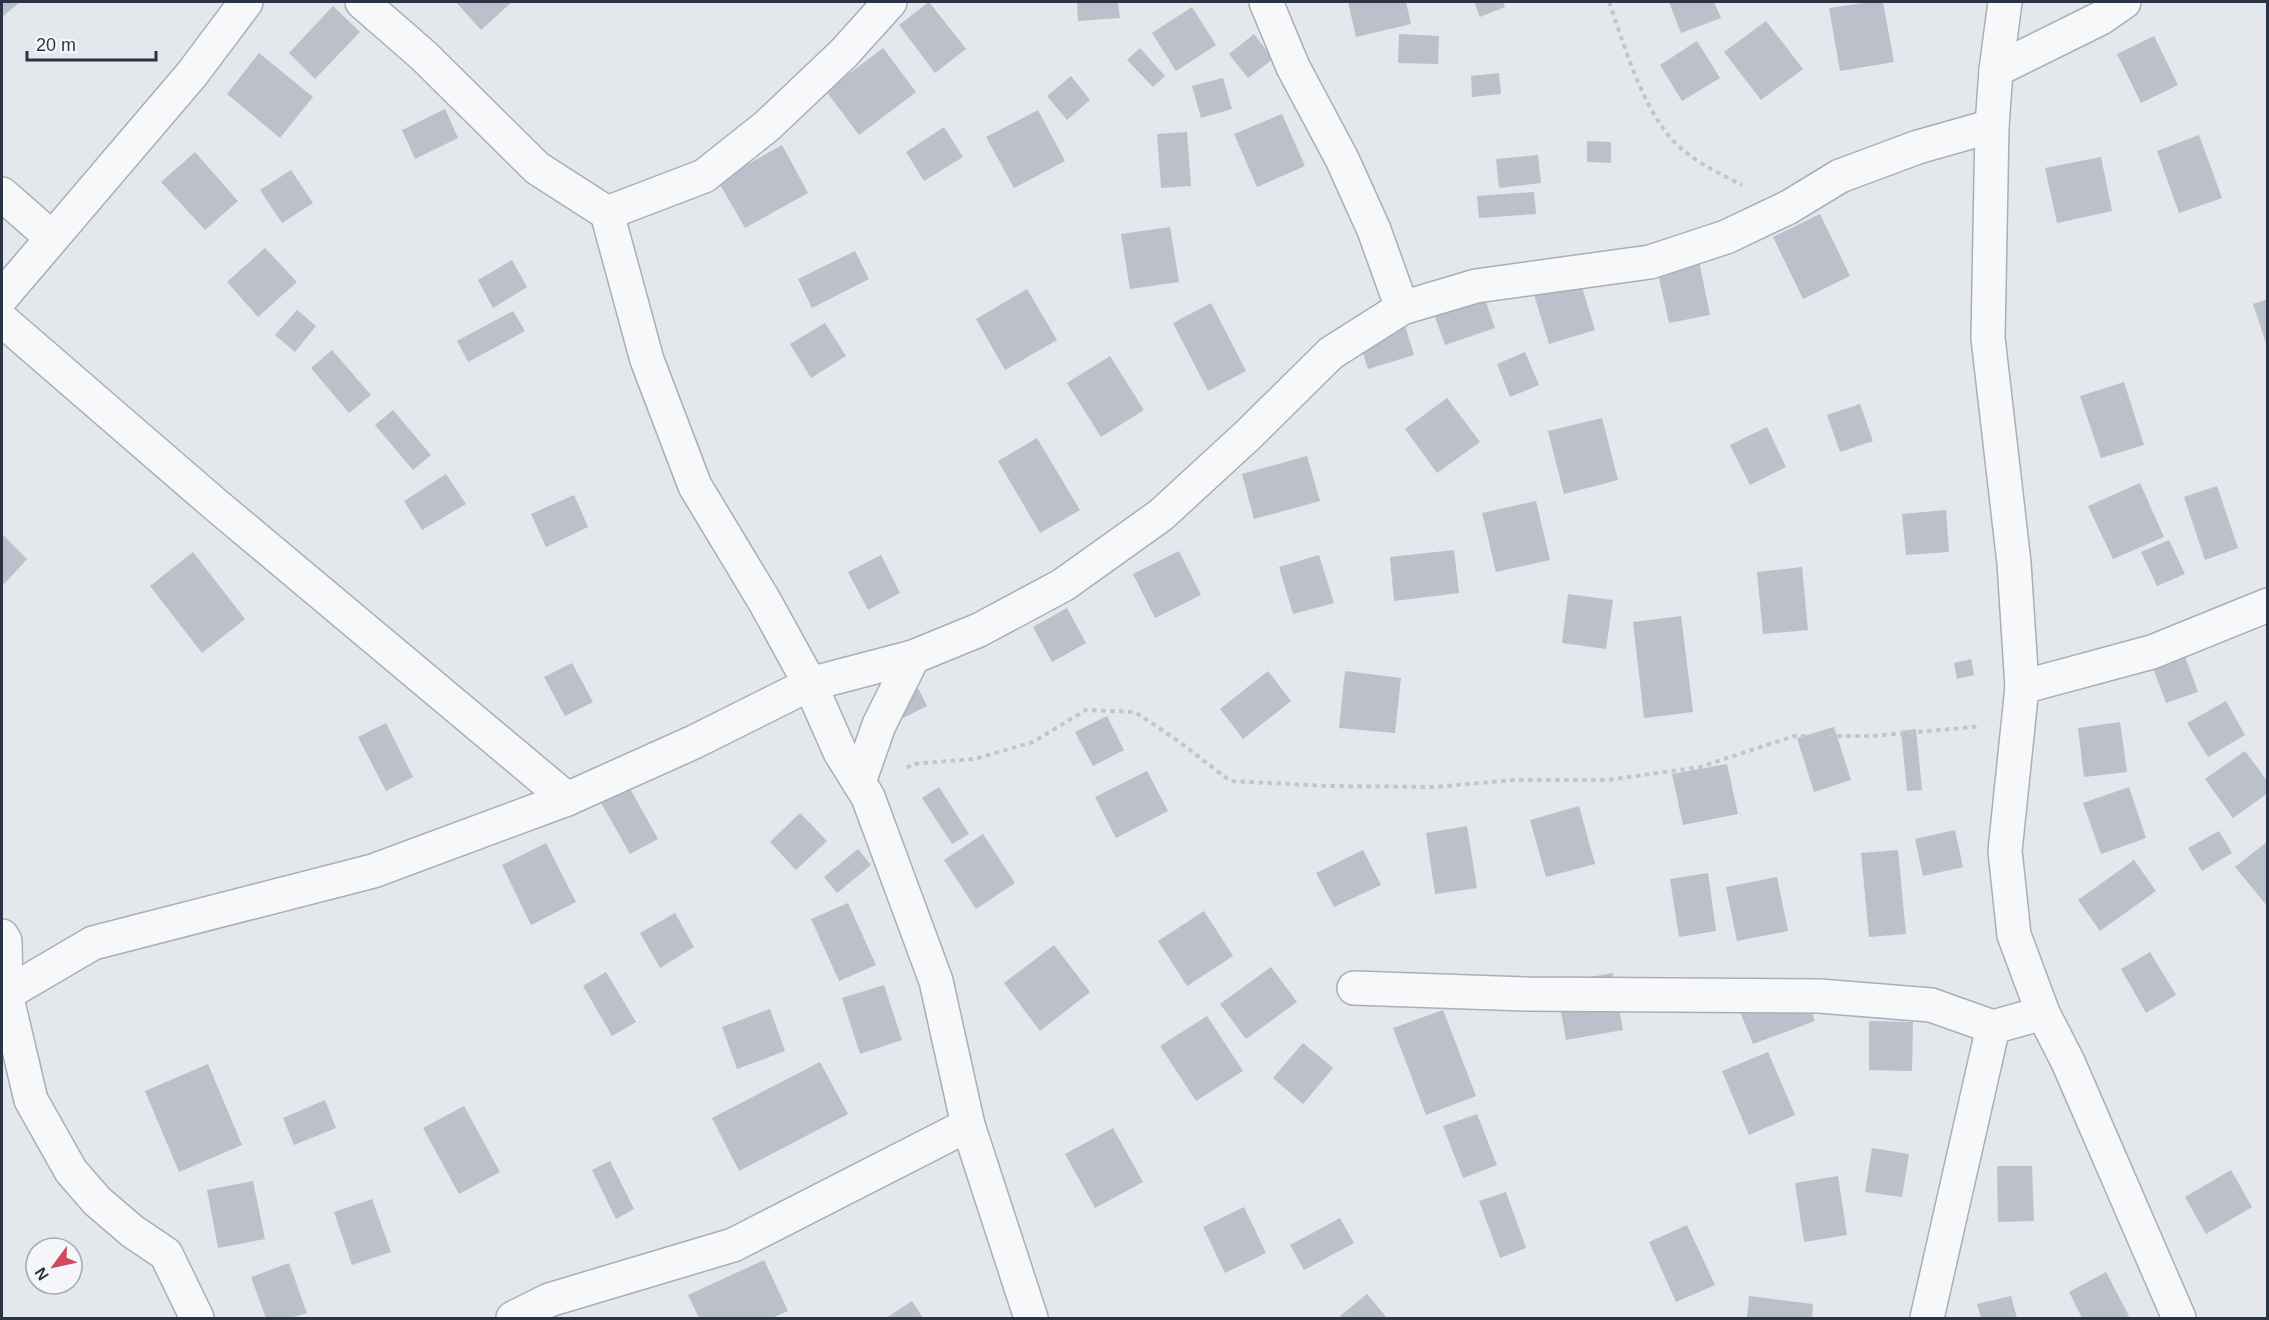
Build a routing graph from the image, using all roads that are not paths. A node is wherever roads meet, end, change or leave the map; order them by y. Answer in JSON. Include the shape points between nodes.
{"nodes":[{"id":1,"x":246,"y":2,"type":"edge"},
{"id":2,"x":362,"y":2,"type":"edge"},
{"id":3,"x":890,"y":2,"type":"edge"},
{"id":4,"x":1266,"y":2,"type":"edge"},
{"id":5,"x":2005,"y":2,"type":"edge"},
{"id":6,"x":2124,"y":2,"type":"edge"},
{"id":7,"x":1996,"y":70,"type":"junction"},
{"id":8,"x":1992,"y":126,"type":"junction"},
{"id":9,"x":2,"y":194,"type":"edge"},
{"id":10,"x":607,"y":213,"type":"junction"},
{"id":11,"x":52,"y":238,"type":"junction"},
{"id":12,"x":2,"y":297,"type":"edge"},
{"id":13,"x":1402,"y":308,"type":"junction"},
{"id":14,"x":2,"y":320,"type":"edge"},
{"id":15,"x":2268,"y":605,"type":"edge"},
{"id":16,"x":913,"y":657,"type":"junction"},
{"id":17,"x":810,"y":684,"type":"junction"},
{"id":18,"x":2022,"y":687,"type":"junction"},
{"id":19,"x":863,"y":790,"type":"junction"},
{"id":20,"x":567,"y":799,"type":"junction"},
{"id":21,"x":2,"y":936,"type":"edge"},
{"id":22,"x":1354,"y":988,"type":"dead end"},
{"id":23,"x":6,"y":994,"type":"junction"},
{"id":24,"x":2043,"y":1013,"type":"junction"},
{"id":25,"x":1993,"y":1027,"type":"junction"},
{"id":26,"x":968,"y":1125,"type":"junction"},
{"id":27,"x":197,"y":1318,"type":"edge"},
{"id":28,"x":513,"y":1318,"type":"edge"},
{"id":29,"x":1031,"y":1318,"type":"edge"},
{"id":30,"x":1927,"y":1318,"type":"edge"},
{"id":31,"x":2179,"y":1318,"type":"edge"}],
"edges":[{"from":1,"to":11,"type":"street","via":[[192,74]]},
{"from":2,"to":10,"type":"street","via":[[424,56],[537,168]]},
{"from":3,"to":10,"type":"street","via":[[844,53],[767,126],[704,176]]},
{"from":4,"to":13,"type":"street","via":[[1293,67],[1374,230]]},
{"from":5,"to":7,"type":"street"},
{"from":6,"to":7,"type":"street","via":[[2101,18]]},
{"from":7,"to":8,"type":"street"},
{"from":8,"to":13,"type":"street","via":[[1918,147],[1840,176],[1789,207],[1726,237],[1650,262],[1476,286]]},
{"from":8,"to":18,"type":"street","via":[[1988,338],[2014,563]]},
{"from":9,"to":11,"type":"street"},
{"from":10,"to":17,"type":"street","via":[[647,360],[695,486]]},
{"from":11,"to":12,"type":"street"},
{"from":13,"to":16,"type":"street","via":[[1331,353],[1161,515],[1063,585],[979,630]]},
{"from":14,"to":20,"type":"street"},
{"from":15,"to":18,"type":"street","via":[[2151,652]]},
{"from":16,"to":17,"type":"street"},
{"from":16,"to":19,"type":"street","via":[[879,725]]},
{"from":17,"to":19,"type":"street","via":[[840,752]]},
{"from":17,"to":20,"type":"street"},
{"from":18,"to":24,"type":"street","via":[[2005,851],[2014,935]]},
{"from":19,"to":26,"type":"street","via":[[936,981]]},
{"from":20,"to":23,"type":"street","via":[[373,871],[93,943]]},
{"from":21,"to":23,"type":"street"},
{"from":22,"to":25,"type":"street","via":[[1526,994],[1819,996],[1931,1005]]},
{"from":23,"to":27,"type":"street","via":[[32,1100],[71,1171],[132,1231],[166,1254]]},
{"from":24,"to":25,"type":"street"},
{"from":24,"to":31,"type":"street"},
{"from":25,"to":30,"type":"street"},
{"from":26,"to":28,"type":"street","via":[[734,1245],[549,1300]]},
{"from":26,"to":29,"type":"street"}]}
